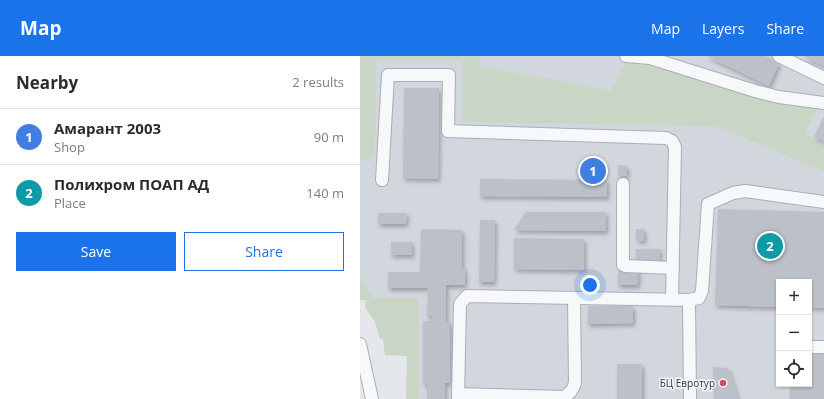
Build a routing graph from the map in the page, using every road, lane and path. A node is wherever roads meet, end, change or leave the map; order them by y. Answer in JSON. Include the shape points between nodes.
{"nodes":[{"id":1,"x":626,"y":56,"type":"edge"},
{"id":2,"x":779,"y":56,"type":"edge"},
{"id":3,"x":824,"y":78,"type":"edge"},
{"id":4,"x":824,"y":103,"type":"edge"},
{"id":5,"x":382,"y":180,"type":"dead end"},
{"id":6,"x":623,"y":184,"type":"dead end"},
{"id":7,"x":824,"y":202,"type":"edge"},
{"id":8,"x":673,"y":268,"type":"junction"},
{"id":9,"x":574,"y":298,"type":"junction"},
{"id":10,"x":672,"y":300,"type":"junction"},
{"id":11,"x":689,"y":300,"type":"junction"},
{"id":12,"x":360,"y":344,"type":"edge"},
{"id":13,"x":812,"y":347,"type":"edge"},
{"id":14,"x":824,"y":347,"type":"edge"},
{"id":15,"x":458,"y":396,"type":"edge"},
{"id":16,"x":372,"y":399,"type":"edge"},
{"id":17,"x":690,"y":399,"type":"edge"}],
"edges":[{"from":1,"to":4,"type":"street","via":[[650,58],[779,97]]},
{"from":2,"to":3,"type":"street"},
{"from":5,"to":8,"type":"street","via":[[388,75],[449,74],[448,131],[666,138],[672,141],[675,147]]},
{"from":6,"to":8,"type":"street","via":[[622,265]]},
{"from":7,"to":11,"type":"street","via":[[745,191],[733,193],[708,204],[702,291],[698,298]]},
{"from":8,"to":10,"type":"street"},
{"from":9,"to":10,"type":"street"},
{"from":9,"to":15,"type":"street","via":[[472,296],[463,300],[460,310]]},
{"from":9,"to":15,"type":"street","via":[[575,384],[569,393],[564,396]]},
{"from":10,"to":11,"type":"street"},
{"from":11,"to":17,"type":"street"},
{"from":12,"to":16,"type":"street"},
{"from":13,"to":14,"type":"street"}]}
